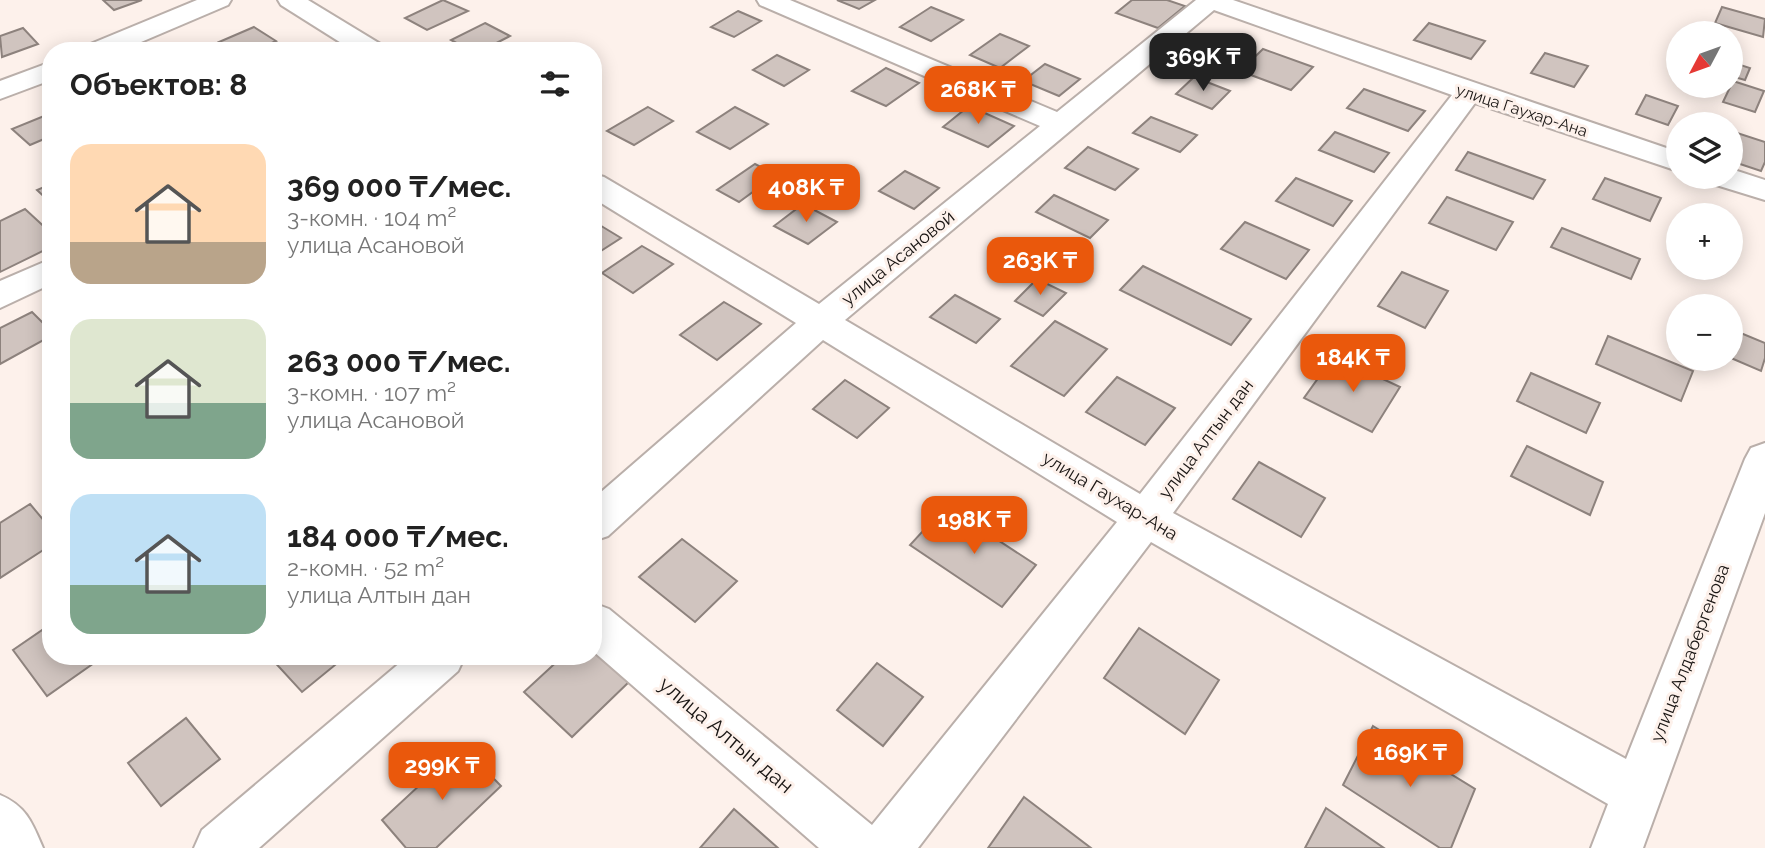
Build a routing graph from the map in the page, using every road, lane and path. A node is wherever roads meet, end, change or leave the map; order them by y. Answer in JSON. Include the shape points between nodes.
{"nodes":[{"id":1,"x":219,"y":0,"type":"edge"},
{"id":2,"x":290,"y":0,"type":"edge"},
{"id":3,"x":769,"y":0,"type":"edge"},
{"id":4,"x":1210,"y":0,"type":"edge"},
{"id":5,"x":119,"y":42,"type":"edge"},
{"id":6,"x":358,"y":42,"type":"edge"},
{"id":7,"x":42,"y":74,"type":"edge"},
{"id":8,"x":0,"y":91,"type":"edge"},
{"id":9,"x":1469,"y":92,"type":"junction"},
{"id":10,"x":1061,"y":124,"type":"junction"},
{"id":11,"x":1666,"y":158,"type":"edge"},
{"id":12,"x":1743,"y":183,"type":"edge"},
{"id":13,"x":602,"y":189,"type":"edge"},
{"id":14,"x":1765,"y":190,"type":"edge"},
{"id":15,"x":42,"y":275,"type":"edge"},
{"id":16,"x":0,"y":296,"type":"edge"},
{"id":17,"x":820,"y":322,"type":"junction"},
{"id":18,"x":1765,"y":459,"type":"edge"},
{"id":19,"x":602,"y":516,"type":"edge"},
{"id":20,"x":1145,"y":519,"type":"junction"},
{"id":21,"x":602,"y":631,"type":"edge"},
{"id":22,"x":432,"y":665,"type":"edge"},
{"id":23,"x":1636,"y":792,"type":"junction"},
{"id":24,"x":0,"y":821,"type":"edge"},
{"id":25,"x":17,"y":848,"type":"edge"},
{"id":26,"x":220,"y":848,"type":"edge"},
{"id":27,"x":859,"y":848,"type":"edge"},
{"id":28,"x":886,"y":848,"type":"edge"},
{"id":29,"x":1617,"y":848,"type":"edge"}],
"edges":[{"from":1,"to":5,"type":"street"},
{"from":2,"to":6,"type":"street"},
{"from":3,"to":10,"type":"street"},
{"from":4,"to":9,"type":"street","name":"улица Гаухар-Ана"},
{"from":4,"to":10,"type":"street","name":"улица Асановой"},
{"from":7,"to":8,"type":"street"},
{"from":9,"to":11,"type":"street","name":"улица Гаухар-Ана"},
{"from":9,"to":20,"type":"street","name":"улица Алтын дан"},
{"from":10,"to":17,"type":"street","name":"улица Асановой"},
{"from":12,"to":14,"type":"street"},
{"from":13,"to":17,"type":"street","name":"улица Гаухар-Ана"},
{"from":15,"to":16,"type":"street"},
{"from":17,"to":19,"type":"street","name":"улица Асановой"},
{"from":17,"to":20,"type":"street","name":"улица Гаухар-Ана"},
{"from":18,"to":23,"type":"street","name":"улица Алдабергенова"},
{"from":20,"to":23,"type":"street","name":"улица Гаухар-Ана"},
{"from":20,"to":28,"type":"street","name":"улица Алтын дан"},
{"from":21,"to":27,"type":"street","name":"улица Алтын дан"},
{"from":22,"to":26,"type":"street"},
{"from":23,"to":29,"type":"street","name":"улица Алдабергенова"},
{"from":24,"to":25,"type":"street"}]}
